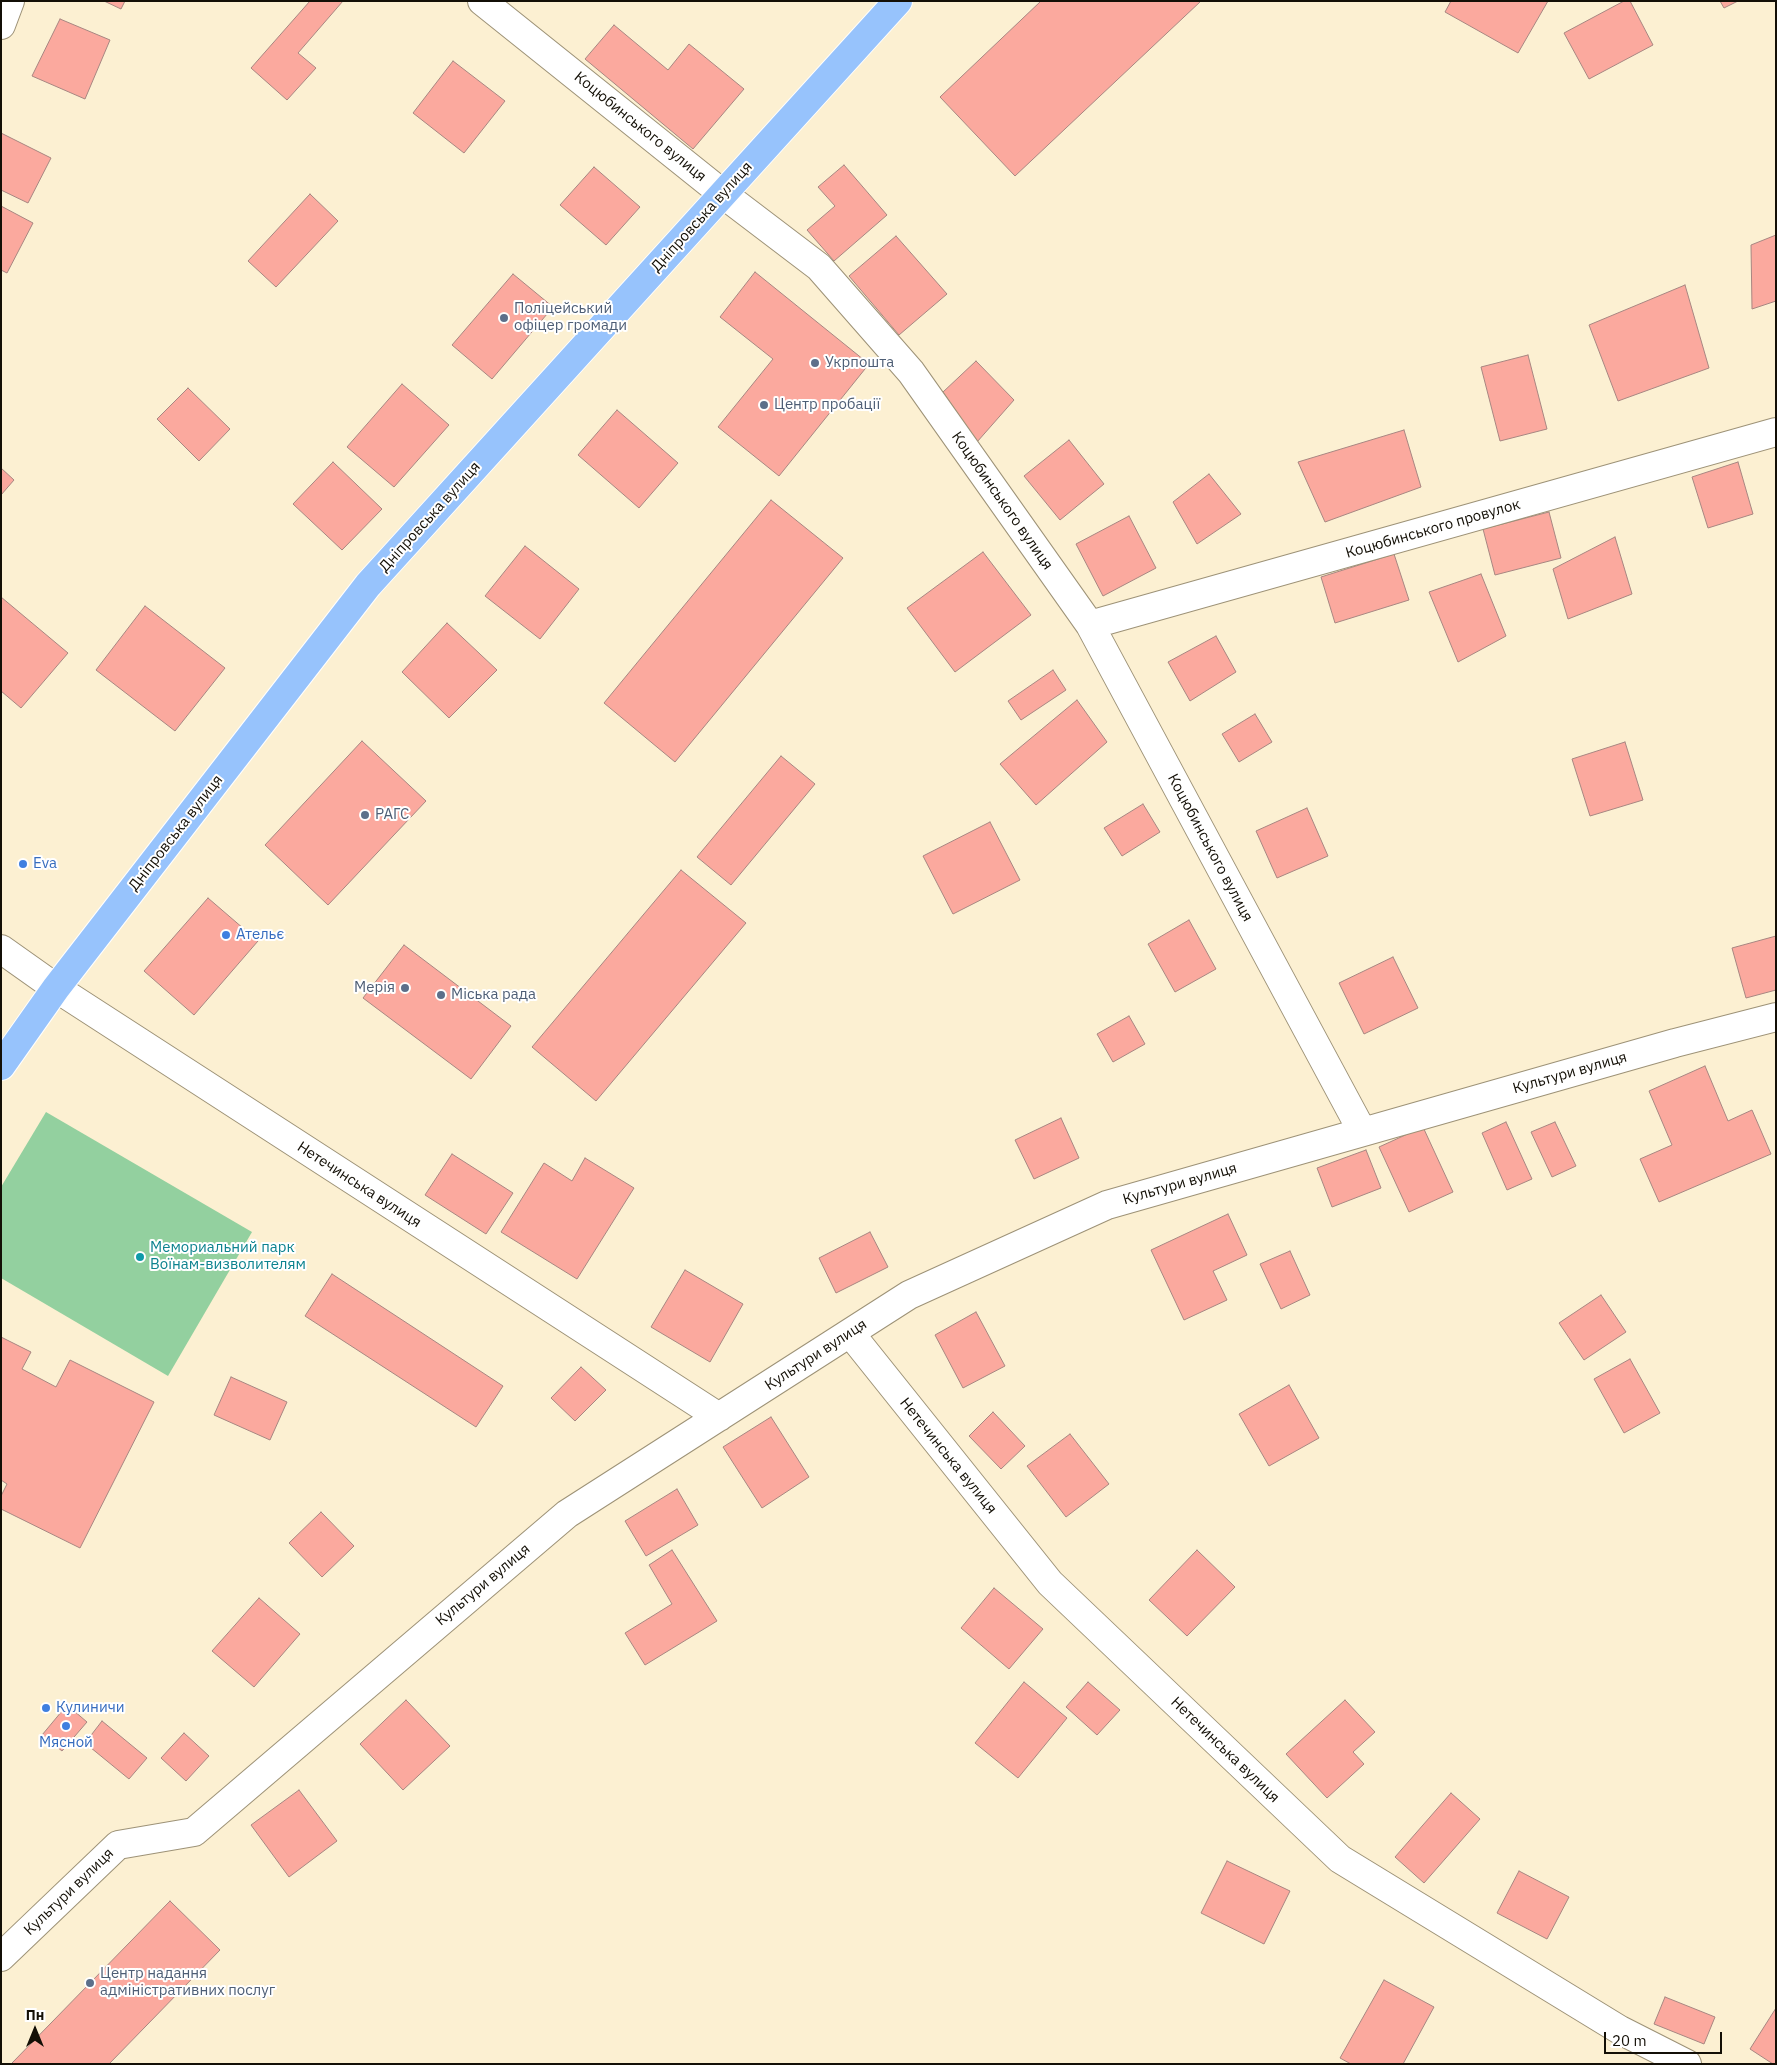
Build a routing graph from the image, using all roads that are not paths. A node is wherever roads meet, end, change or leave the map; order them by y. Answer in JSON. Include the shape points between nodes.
{"nodes":[{"id":1,"x":10,"y":1,"type":"edge"},
{"id":2,"x":482,"y":1,"type":"edge"},
{"id":3,"x":898,"y":1,"type":"edge"},
{"id":4,"x":1,"y":25,"type":"edge"},
{"id":5,"x":723,"y":194,"type":"junction"},
{"id":6,"x":1776,"y":432,"type":"edge"},
{"id":7,"x":1090,"y":625,"type":"junction"},
{"id":8,"x":1,"y":949,"type":"edge"},
{"id":9,"x":56,"y":988,"type":"junction"},
{"id":10,"x":1776,"y":1017,"type":"edge"},
{"id":11,"x":1,"y":1066,"type":"edge"},
{"id":12,"x":1362,"y":1131,"type":"junction"},
{"id":13,"x":850,"y":1333,"type":"junction"},
{"id":14,"x":719,"y":1417,"type":"junction"},
{"id":15,"x":1,"y":1957,"type":"edge"},
{"id":16,"x":1687,"y":2064,"type":"edge"}],
"edges":[{"from":1,"to":4,"type":"street"},
{"from":2,"to":5,"type":"street","name":"Коцюбинського вулиця"},
{"from":3,"to":5,"type":"highway","name":"Дніпровська вулиця"},
{"from":5,"to":7,"type":"street","name":"Коцюбинського вулиця","via":[[819,267],[911,372]]},
{"from":5,"to":9,"type":"highway","name":"Дніпровська вулиця","via":[[368,585]]},
{"from":6,"to":7,"type":"street","name":"Коцюбинського провулок"},
{"from":7,"to":12,"type":"street","name":"Коцюбинського вулиця"},
{"from":8,"to":9,"type":"street","name":"Нетечинська вулиця"},
{"from":9,"to":11,"type":"highway","name":"Дніпровська вулиця"},
{"from":9,"to":14,"type":"street","name":"Нетечинська вулиця"},
{"from":10,"to":12,"type":"street","name":"Культури вулиця"},
{"from":12,"to":13,"type":"street","name":"Культури вулиця","via":[[1107,1205],[909,1295]]},
{"from":13,"to":14,"type":"street","name":"Культури вулиця"},
{"from":13,"to":16,"type":"street","name":"Нетечинська вулиця","via":[[1050,1582],[1340,1859],[1620,2030]]},
{"from":14,"to":15,"type":"street","name":"Культури вулиця","via":[[567,1514],[194,1832],[118,1846]]}]}
